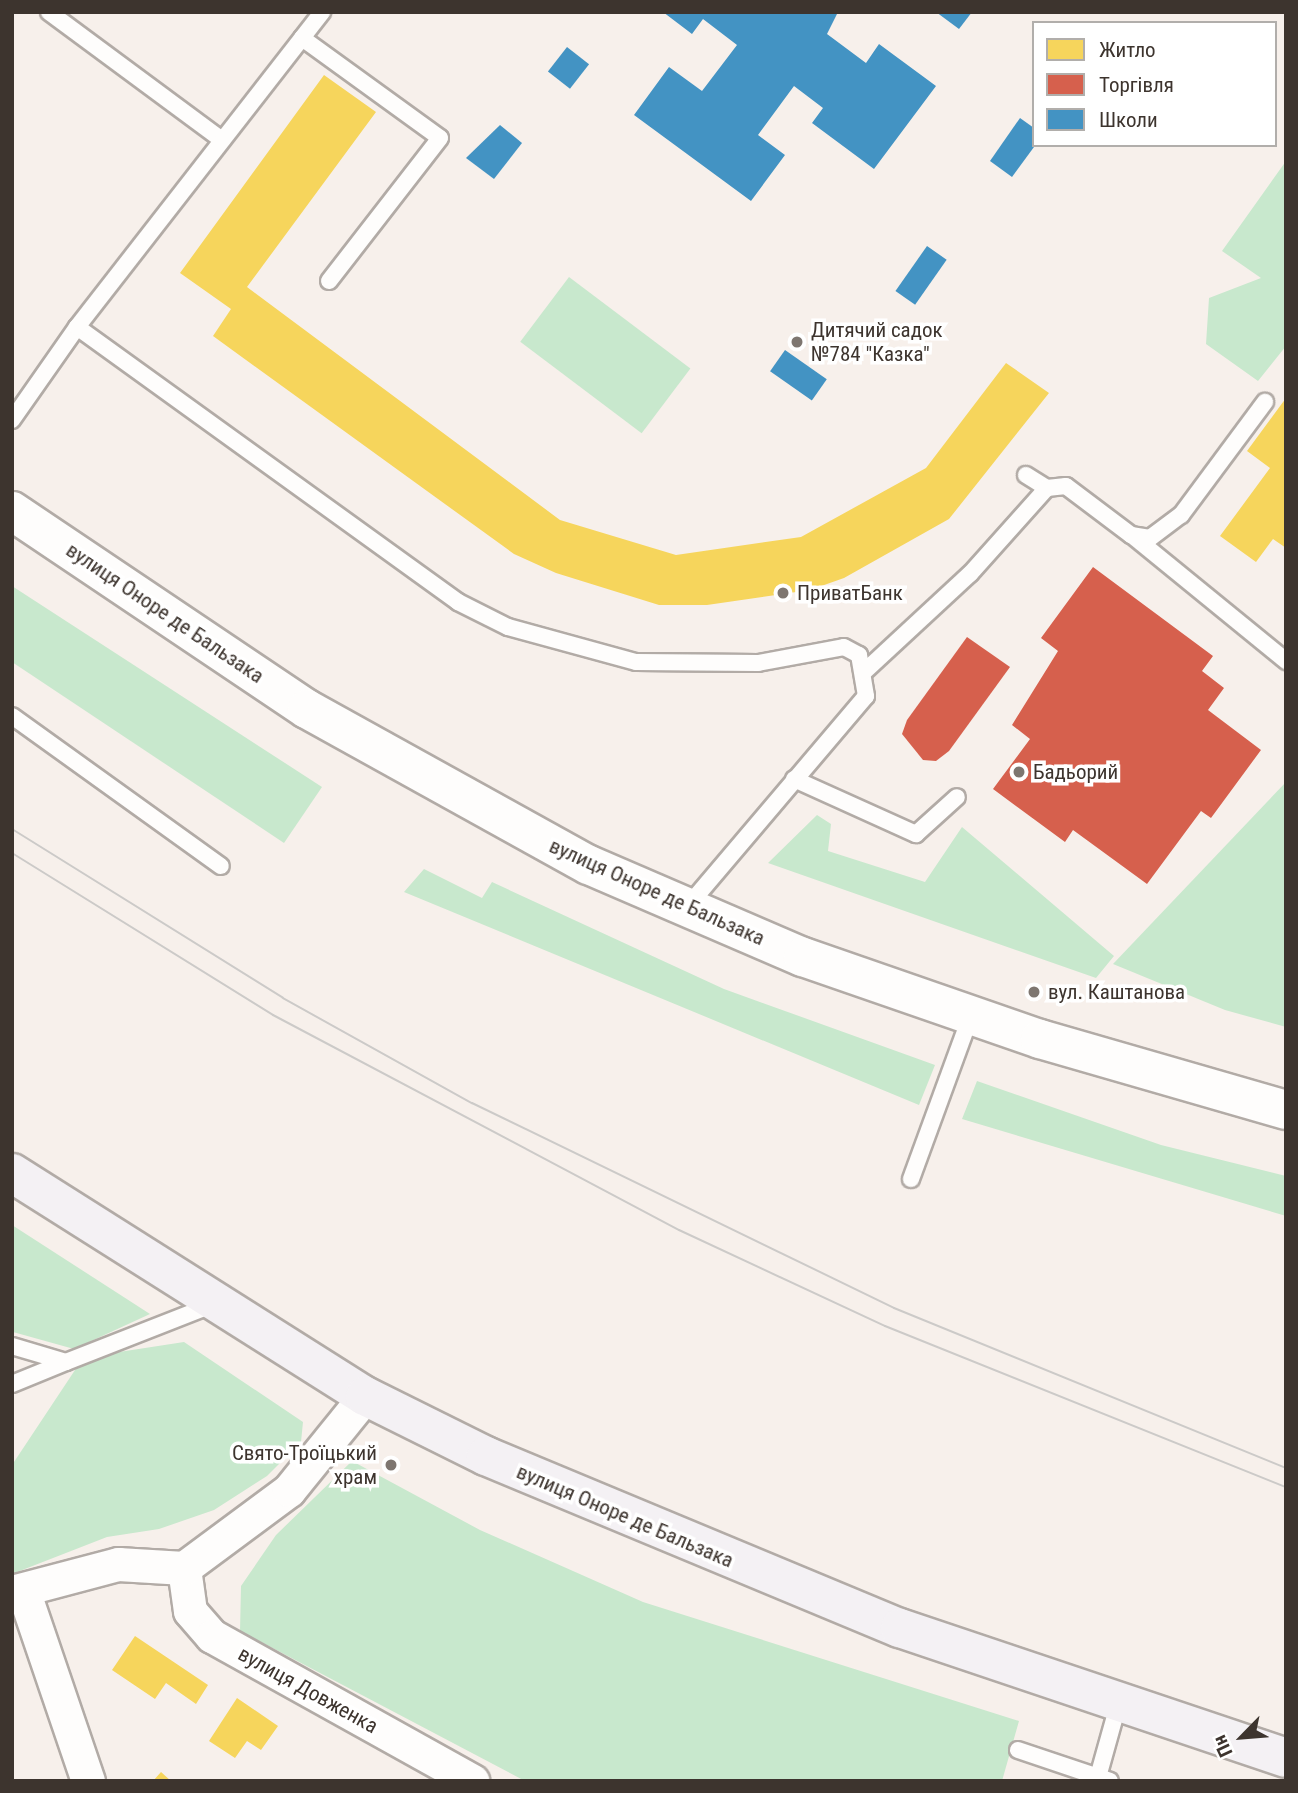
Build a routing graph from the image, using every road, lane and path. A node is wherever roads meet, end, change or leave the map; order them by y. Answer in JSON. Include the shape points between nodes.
{"nodes":[{"id":1,"x":49,"y":12,"type":"edge"},
{"id":2,"x":323,"y":12,"type":"edge"},
{"id":3,"x":302,"y":38,"type":"junction"},
{"id":4,"x":222,"y":140,"type":"junction"},
{"id":5,"x":329,"y":281,"type":"dead end"},
{"id":6,"x":77,"y":327,"type":"junction"},
{"id":7,"x":1265,"y":402,"type":"dead end"},
{"id":8,"x":12,"y":420,"type":"edge"},
{"id":9,"x":1026,"y":475,"type":"dead end"},
{"id":10,"x":1047,"y":488,"type":"junction"},
{"id":11,"x":12,"y":511,"type":"edge"},
{"id":12,"x":1131,"y":535,"type":"junction"},
{"id":13,"x":1286,"y":661,"type":"edge"},
{"id":14,"x":864,"y":672,"type":"junction"},
{"id":15,"x":12,"y":716,"type":"edge"},
{"id":16,"x":794,"y":779,"type":"junction"},
{"id":17,"x":957,"y":797,"type":"dead end"},
{"id":18,"x":221,"y":866,"type":"dead end"},
{"id":19,"x":687,"y":907,"type":"junction"},
{"id":20,"x":971,"y":1015,"type":"junction"},
{"id":21,"x":1286,"y":1110,"type":"edge"},
{"id":22,"x":12,"y":1173,"type":"edge"},
{"id":23,"x":911,"y":1179,"type":"dead end"},
{"id":24,"x":214,"y":1304,"type":"junction"},
{"id":25,"x":12,"y":1346,"type":"edge"},
{"id":26,"x":66,"y":1362,"type":"junction"},
{"id":27,"x":12,"y":1384,"type":"edge"},
{"id":28,"x":365,"y":1396,"type":"junction"},
{"id":29,"x":184,"y":1568,"type":"junction"},
{"id":30,"x":18,"y":1591,"type":"edge"},
{"id":31,"x":1119,"y":1702,"type":"junction"},
{"id":32,"x":1018,"y":1750,"type":"dead end"},
{"id":33,"x":1286,"y":1758,"type":"edge"},
{"id":34,"x":1104,"y":1779,"type":"edge"},
{"id":35,"x":88,"y":1781,"type":"edge"},
{"id":36,"x":472,"y":1781,"type":"edge"}],
"edges":[{"from":1,"to":4,"type":"lane"},
{"from":2,"to":3,"type":"lane"},
{"from":3,"to":4,"type":"lane"},
{"from":3,"to":5,"type":"lane","via":[[440,138]]},
{"from":4,"to":6,"type":"lane"},
{"from":6,"to":8,"type":"lane"},
{"from":6,"to":14,"type":"lane","via":[[458,602],[508,627],[566,648],[696,666],[758,663],[844,647],[859,655]]},
{"from":7,"to":12,"type":"lane","via":[[1181,515],[1150,538]]},
{"from":9,"to":10,"type":"lane"},
{"from":10,"to":12,"type":"lane","via":[[1066,486]]},
{"from":10,"to":14,"type":"lane","via":[[970,574]]},
{"from":11,"to":19,"type":"street","name":"вулиця Оноре де Бальзака","via":[[381,753],[589,865]]},
{"from":12,"to":13,"type":"lane"},
{"from":14,"to":16,"type":"lane","via":[[866,696]]},
{"from":15,"to":18,"type":"lane"},
{"from":16,"to":17,"type":"lane","via":[[916,834]]},
{"from":16,"to":19,"type":"lane"},
{"from":19,"to":20,"type":"street","name":"вулиця Оноре де Бальзака","via":[[803,957]]},
{"from":20,"to":21,"type":"street","name":"вулиця Оноре де Бальзака"},
{"from":20,"to":23,"type":"lane"},
{"from":22,"to":24,"type":"main road","name":"вулиця Оноре де Бальзака"},
{"from":24,"to":26,"type":"lane"},
{"from":24,"to":28,"type":"main road","name":"вулиця Оноре де Бальзака"},
{"from":25,"to":26,"type":"lane"},
{"from":26,"to":27,"type":"lane"},
{"from":28,"to":29,"type":"street","via":[[289,1490]]},
{"from":28,"to":31,"type":"main road","name":"вулиця Оноре де Бальзака","via":[[632,1521],[900,1628]]},
{"from":29,"to":30,"type":"street","via":[[118,1564]]},
{"from":29,"to":36,"type":"street","name":"вулиця Довженка","via":[[190,1612],[212,1636]]},
{"from":30,"to":35,"type":"street"},
{"from":31,"to":33,"type":"main road","name":"вулиця Оноре де Бальзака"},
{"from":31,"to":34,"type":"lane"},
{"from":32,"to":34,"type":"lane"}]}
